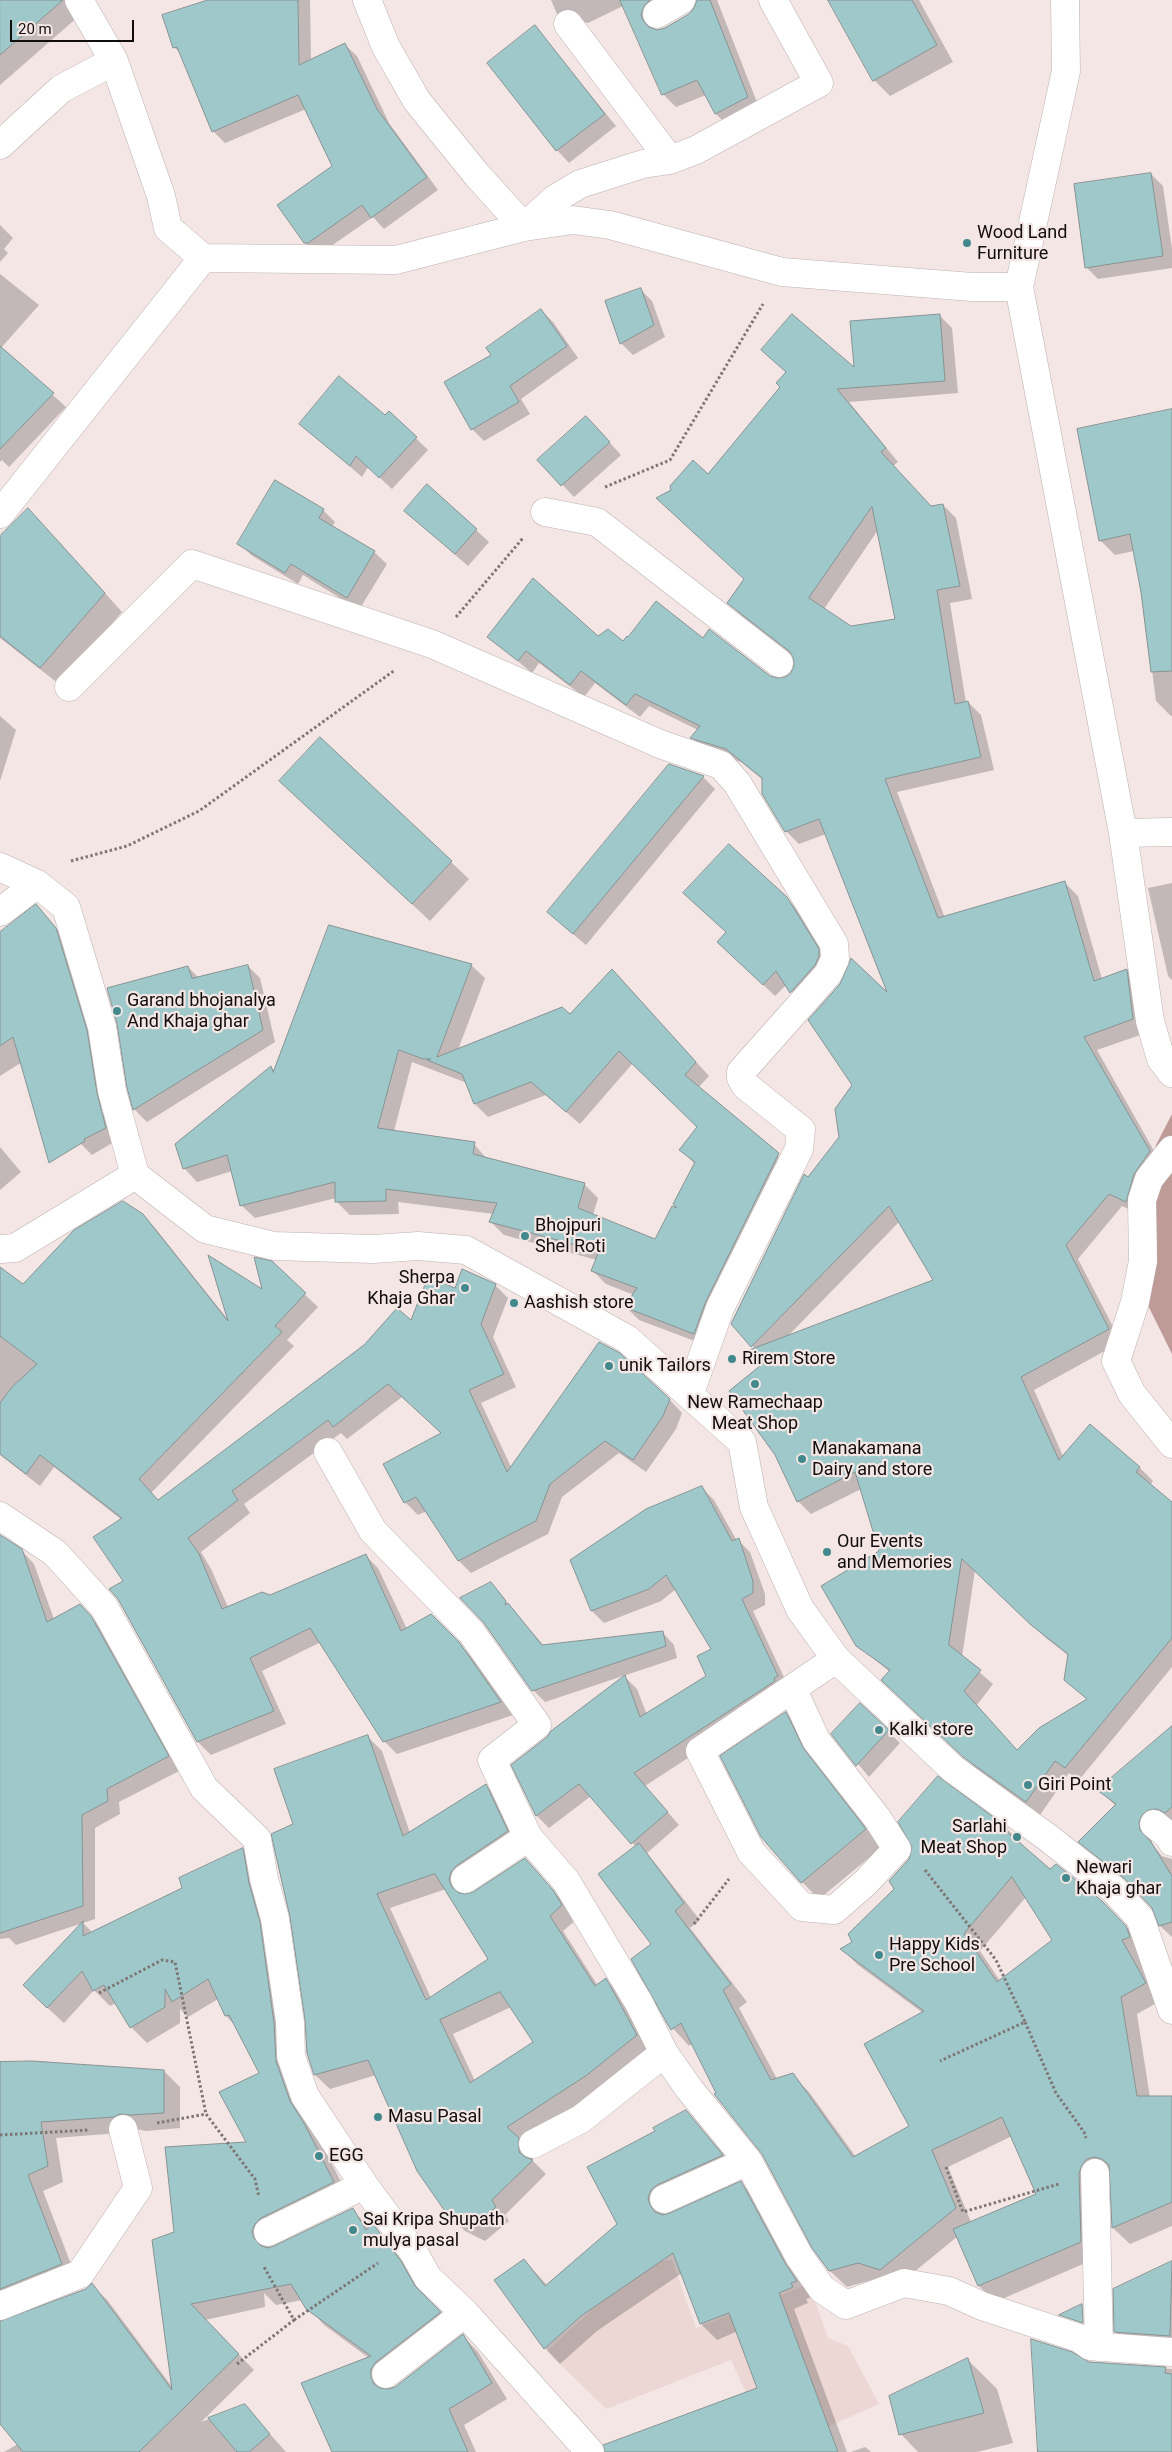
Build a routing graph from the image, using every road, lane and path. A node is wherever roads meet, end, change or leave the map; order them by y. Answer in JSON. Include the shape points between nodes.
{"nodes":[{"id":1,"x":79,"y":0,"type":"edge"},
{"id":2,"x":367,"y":0,"type":"edge"},
{"id":3,"x":681,"y":0,"type":"edge"},
{"id":4,"x":773,"y":0,"type":"edge"},
{"id":5,"x":1065,"y":0,"type":"edge"},
{"id":6,"x":657,"y":14,"type":"dead end"},
{"id":7,"x":568,"y":24,"type":"dead end"},
{"id":8,"x":114,"y":61,"type":"junction"},
{"id":9,"x":0,"y":146,"type":"edge"},
{"id":10,"x":670,"y":160,"type":"junction"},
{"id":11,"x":524,"y":227,"type":"junction"},
{"id":12,"x":202,"y":258,"type":"junction"},
{"id":13,"x":782,"y":272,"type":"junction"},
{"id":14,"x":1019,"y":287,"type":"junction"},
{"id":15,"x":598,"y":490,"type":"dead end"},
{"id":16,"x":545,"y":512,"type":"joint"},
{"id":17,"x":0,"y":514,"type":"edge"},
{"id":18,"x":432,"y":644,"type":"junction"},
{"id":19,"x":780,"y":663,"type":"dead end"},
{"id":20,"x":69,"y":687,"type":"dead end"},
{"id":21,"x":1172,"y":832,"type":"edge"},
{"id":22,"x":1123,"y":833,"type":"junction"},
{"id":23,"x":71,"y":861,"type":"dead end"},
{"id":24,"x":0,"y":867,"type":"edge"},
{"id":25,"x":37,"y":884,"type":"junction"},
{"id":26,"x":0,"y":912,"type":"edge"},
{"id":27,"x":1172,"y":1073,"type":"edge"},
{"id":28,"x":1172,"y":1150,"type":"edge"},
{"id":29,"x":135,"y":1175,"type":"junction"},
{"id":30,"x":0,"y":1249,"type":"edge"},
{"id":31,"x":690,"y":1394,"type":"junction"},
{"id":32,"x":1172,"y":1444,"type":"edge"},
{"id":33,"x":328,"y":1452,"type":"dead end"},
{"id":34,"x":0,"y":1516,"type":"edge"},
{"id":35,"x":836,"y":1659,"type":"junction"},
{"id":36,"x":793,"y":1690,"type":"junction"},
{"id":37,"x":528,"y":1836,"type":"junction"},
{"id":38,"x":896,"y":1849,"type":"junction"},
{"id":39,"x":751,"y":1852,"type":"junction"},
{"id":40,"x":465,"y":1879,"type":"dead end"},
{"id":41,"x":694,"y":1924,"type":"dead end"},
{"id":42,"x":1166,"y":1968,"type":"edge"},
{"id":43,"x":99,"y":1993,"type":"dead end"},
{"id":44,"x":1172,"y":2010,"type":"edge"},
{"id":45,"x":1025,"y":2022,"type":"junction"},
{"id":46,"x":664,"y":2053,"type":"junction"},
{"id":47,"x":940,"y":2062,"type":"dead end"},
{"id":48,"x":206,"y":2114,"type":"dead end"},
{"id":49,"x":123,"y":2129,"type":"joint"},
{"id":50,"x":0,"y":2135,"type":"edge"},
{"id":51,"x":533,"y":2144,"type":"dead end"},
{"id":52,"x":748,"y":2161,"type":"junction"},
{"id":53,"x":946,"y":2168,"type":"dead end"},
{"id":54,"x":1095,"y":2173,"type":"junction"},
{"id":55,"x":364,"y":2185,"type":"junction"},
{"id":56,"x":664,"y":2199,"type":"dead end"},
{"id":57,"x":268,"y":2232,"type":"dead end"},
{"id":58,"x":406,"y":2241,"type":"junction"},
{"id":59,"x":0,"y":2306,"type":"edge"},
{"id":60,"x":465,"y":2312,"type":"junction"},
{"id":61,"x":294,"y":2320,"type":"dead end"},
{"id":62,"x":1099,"y":2347,"type":"junction"},
{"id":63,"x":1172,"y":2352,"type":"edge"},
{"id":64,"x":386,"y":2374,"type":"dead end"},
{"id":65,"x":590,"y":2452,"type":"edge"}],
"edges":[{"from":1,"to":8,"type":"street"},
{"from":2,"to":11,"type":"street","via":[[386,47],[417,101],[476,175]]},
{"from":3,"to":6,"type":"street"},
{"from":4,"to":10,"type":"street","via":[[819,83],[696,150]]},
{"from":5,"to":14,"type":"street","via":[[1066,71]]},
{"from":7,"to":10,"type":"street"},
{"from":8,"to":9,"type":"street","via":[[61,89]]},
{"from":8,"to":12,"type":"street","via":[[161,196],[168,228]]},
{"from":10,"to":11,"type":"street","via":[[643,164],[580,184],[555,198]]},
{"from":11,"to":12,"type":"street","via":[[396,260]]},
{"from":11,"to":13,"type":"street","via":[[573,220],[610,225]]},
{"from":12,"to":17,"type":"street"},
{"from":13,"to":14,"type":"street","via":[[962,286]]},
{"from":13,"to":15,"type":"path","via":[[670,460]]},
{"from":14,"to":22,"type":"street"},
{"from":16,"to":18,"type":"path"},
{"from":16,"to":19,"type":"street","via":[[597,522]]},
{"from":18,"to":20,"type":"street","via":[[192,564]]},
{"from":18,"to":23,"type":"path","via":[[199,810],[127,846]]},
{"from":18,"to":31,"type":"street","via":[[660,744],[721,765],[738,783],[834,944],[835,959],[828,974],[741,1072],[746,1086],[801,1130],[800,1138],[798,1149],[720,1308]]},
{"from":21,"to":22,"type":"street"},
{"from":22,"to":27,"type":"street","via":[[1150,1021],[1161,1059]]},
{"from":24,"to":25,"type":"street"},
{"from":25,"to":26,"type":"street"},
{"from":25,"to":29,"type":"street","via":[[66,906],[102,1027],[112,1091]]},
{"from":28,"to":32,"type":"street","via":[[1149,1179],[1142,1200],[1143,1261],[1135,1302],[1116,1361],[1132,1394]]},
{"from":29,"to":30,"type":"street","via":[[15,1248]]},
{"from":29,"to":31,"type":"street","via":[[205,1229],[274,1246],[373,1249],[418,1246],[466,1250],[628,1340]]},
{"from":31,"to":35,"type":"street","via":[[742,1442],[754,1507],[800,1609]]},
{"from":33,"to":37,"type":"street","via":[[373,1531],[471,1632],[537,1725],[492,1760]]},
{"from":34,"to":55,"type":"street","via":[[55,1553],[104,1607],[204,1788],[257,1839],[275,1919],[290,2022],[291,2056],[305,2096]]},
{"from":35,"to":36,"type":"street"},
{"from":35,"to":42,"type":"street","via":[[953,1769],[1113,1890],[1140,1918]]},
{"from":36,"to":38,"type":"street","via":[[816,1740],[877,1818]]},
{"from":36,"to":39,"type":"street","via":[[700,1751]]},
{"from":37,"to":40,"type":"street"},
{"from":37,"to":46,"type":"street","via":[[566,1881],[639,2003]]},
{"from":38,"to":39,"type":"street","via":[[865,1884],[834,1910],[802,1907]]},
{"from":38,"to":45,"type":"path","via":[[919,1862],[996,1960]]},
{"from":39,"to":41,"type":"path"},
{"from":42,"to":44,"type":"street"},
{"from":43,"to":48,"type":"path","via":[[162,1960],[175,1962]]},
{"from":45,"to":47,"type":"path"},
{"from":45,"to":54,"type":"path","via":[[1056,2094],[1084,2132]]},
{"from":46,"to":51,"type":"street","via":[[581,2119]]},
{"from":46,"to":52,"type":"street"},
{"from":49,"to":50,"type":"path"},
{"from":49,"to":59,"type":"street","via":[[138,2188],[80,2274]]},
{"from":52,"to":56,"type":"street"},
{"from":52,"to":62,"type":"street","via":[[799,2256],[822,2289],[846,2305],[904,2284],[948,2291]]},
{"from":53,"to":54,"type":"path","via":[[963,2212]]},
{"from":54,"to":62,"type":"street"},
{"from":55,"to":57,"type":"street"},
{"from":55,"to":58,"type":"street"},
{"from":58,"to":60,"type":"street","via":[[428,2278]]},
{"from":58,"to":61,"type":"path"},
{"from":60,"to":64,"type":"street"},
{"from":60,"to":65,"type":"street"},
{"from":62,"to":63,"type":"street"}]}
